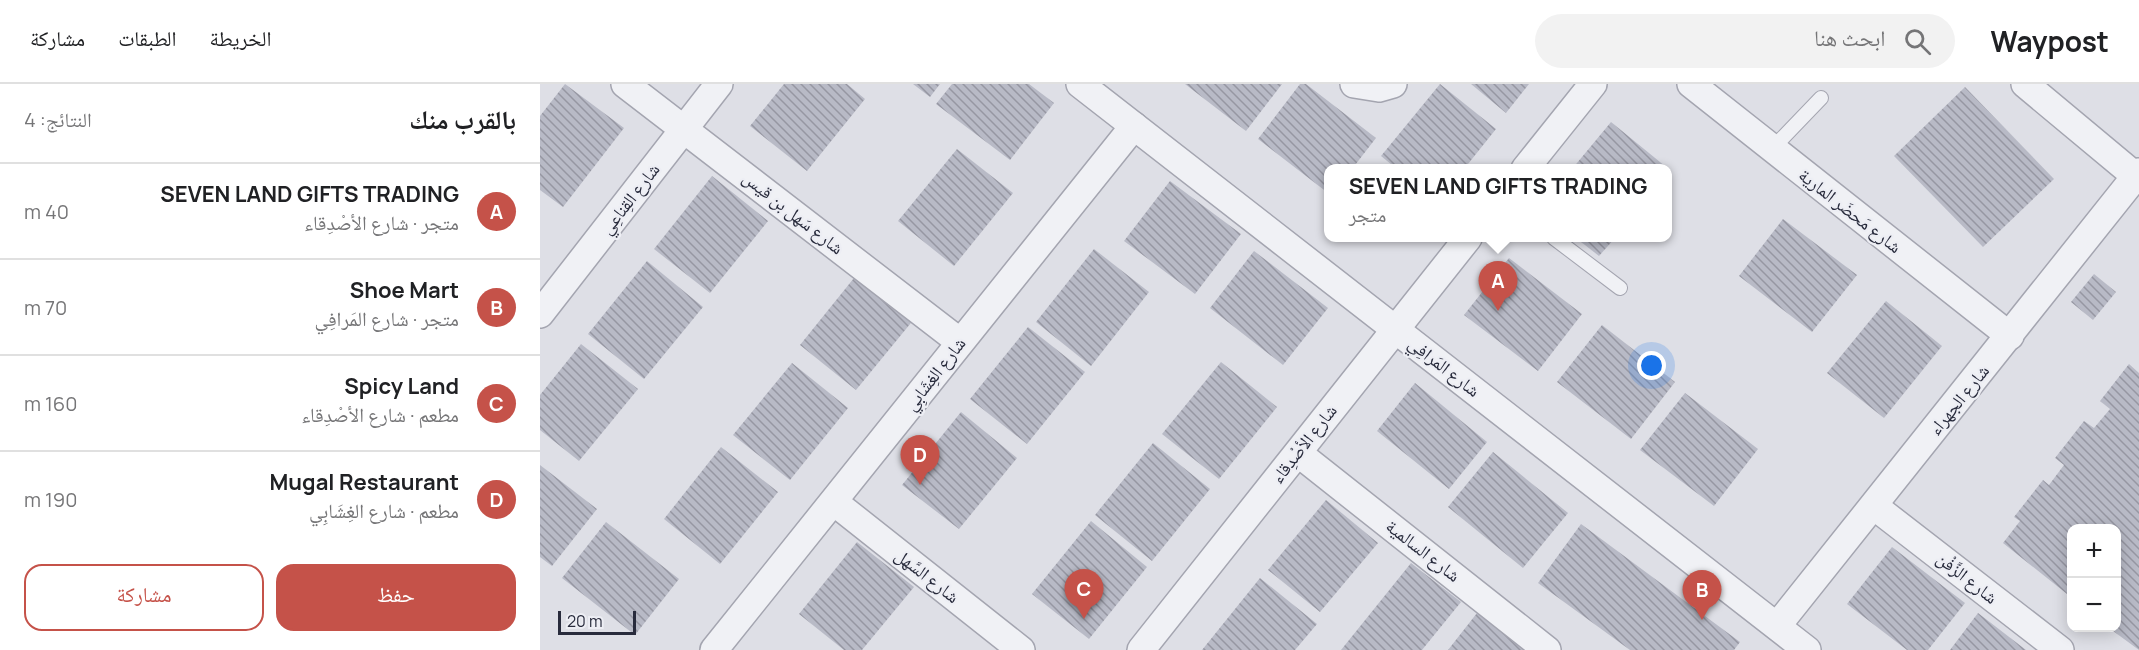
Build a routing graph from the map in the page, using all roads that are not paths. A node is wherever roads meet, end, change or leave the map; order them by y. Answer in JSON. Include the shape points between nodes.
{"nodes":[{"id":1,"x":625,"y":84,"type":"edge"},
{"id":2,"x":719,"y":84,"type":"edge"},
{"id":3,"x":1080,"y":84,"type":"edge"},
{"id":4,"x":1354,"y":84,"type":"edge"},
{"id":5,"x":1393,"y":84,"type":"edge"},
{"id":6,"x":1593,"y":84,"type":"edge"},
{"id":7,"x":1691,"y":84,"type":"edge"},
{"id":8,"x":2025,"y":84,"type":"edge"},
{"id":9,"x":1821,"y":98,"type":"dead end"},
{"id":10,"x":1134,"y":126,"type":"junction"},
{"id":11,"x":684,"y":129,"type":"junction"},
{"id":12,"x":1772,"y":149,"type":"junction"},
{"id":13,"x":1527,"y":164,"type":"edge"},
{"id":14,"x":2138,"y":176,"type":"edge"},
{"id":15,"x":1464,"y":242,"type":"edge"},
{"id":16,"x":1560,"y":242,"type":"edge"},
{"id":17,"x":1620,"y":288,"type":"dead end"},
{"id":18,"x":540,"y":314,"type":"edge"},
{"id":19,"x":1395,"y":328,"type":"junction"},
{"id":20,"x":2010,"y":336,"type":"junction"},
{"id":21,"x":960,"y":342,"type":"junction"},
{"id":22,"x":1298,"y":453,"type":"junction"},
{"id":23,"x":834,"y":502,"type":"junction"},
{"id":24,"x":1875,"y":506,"type":"junction"},
{"id":25,"x":1777,"y":626,"type":"junction"},
{"id":26,"x":714,"y":650,"type":"edge"},
{"id":27,"x":1021,"y":650,"type":"edge"},
{"id":28,"x":1141,"y":650,"type":"edge"},
{"id":29,"x":1547,"y":650,"type":"edge"},
{"id":30,"x":1807,"y":650,"type":"edge"},
{"id":31,"x":2060,"y":650,"type":"edge"}],
"edges":[{"from":1,"to":11,"type":"street","name":"شارع سَهل بن قيس"},
{"from":2,"to":11,"type":"street","name":"شارع القِناعِي"},
{"from":3,"to":10,"type":"street","name":"شارع المَرافِي"},
{"from":4,"to":5,"type":"street","via":[[1379,88]]},
{"from":6,"to":13,"type":"street"},
{"from":7,"to":12,"type":"street","name":"شارع مَحضَر المارية"},
{"from":8,"to":14,"type":"street"},
{"from":9,"to":12,"type":"lane"},
{"from":10,"to":19,"type":"street","name":"شارع المَرافِي"},
{"from":10,"to":21,"type":"street","name":"شارع الغِشَابِي"},
{"from":11,"to":18,"type":"street","name":"شارع القِناعِي"},
{"from":11,"to":21,"type":"street","name":"شارع سَهل بن قيس"},
{"from":12,"to":20,"type":"street","name":"شارع مَحضَر المارية"},
{"from":14,"to":20,"type":"street","name":"شارع الجهراء"},
{"from":15,"to":19,"type":"street","name":"شارع الأصْدِقاء"},
{"from":16,"to":17,"type":"lane"},
{"from":19,"to":22,"type":"street","name":"شارع الأصْدِقاء"},
{"from":19,"to":25,"type":"street","name":"شارع المَرافِي"},
{"from":20,"to":24,"type":"street","name":"شارع الجهراء"},
{"from":21,"to":23,"type":"street","name":"شارع الغِشَابِي"},
{"from":22,"to":28,"type":"street","name":"شارع الأصْدِقاء"},
{"from":22,"to":29,"type":"street","name":"شارع السالمية"},
{"from":23,"to":26,"type":"street","name":"شارع الغِشَابِي"},
{"from":23,"to":27,"type":"street","name":"شارع السَّهل"},
{"from":24,"to":25,"type":"street","name":"شارع الجهراء"},
{"from":24,"to":31,"type":"street","name":"شارع الزَّفْن"},
{"from":25,"to":30,"type":"street","name":"شارع المَرافِي"}]}
